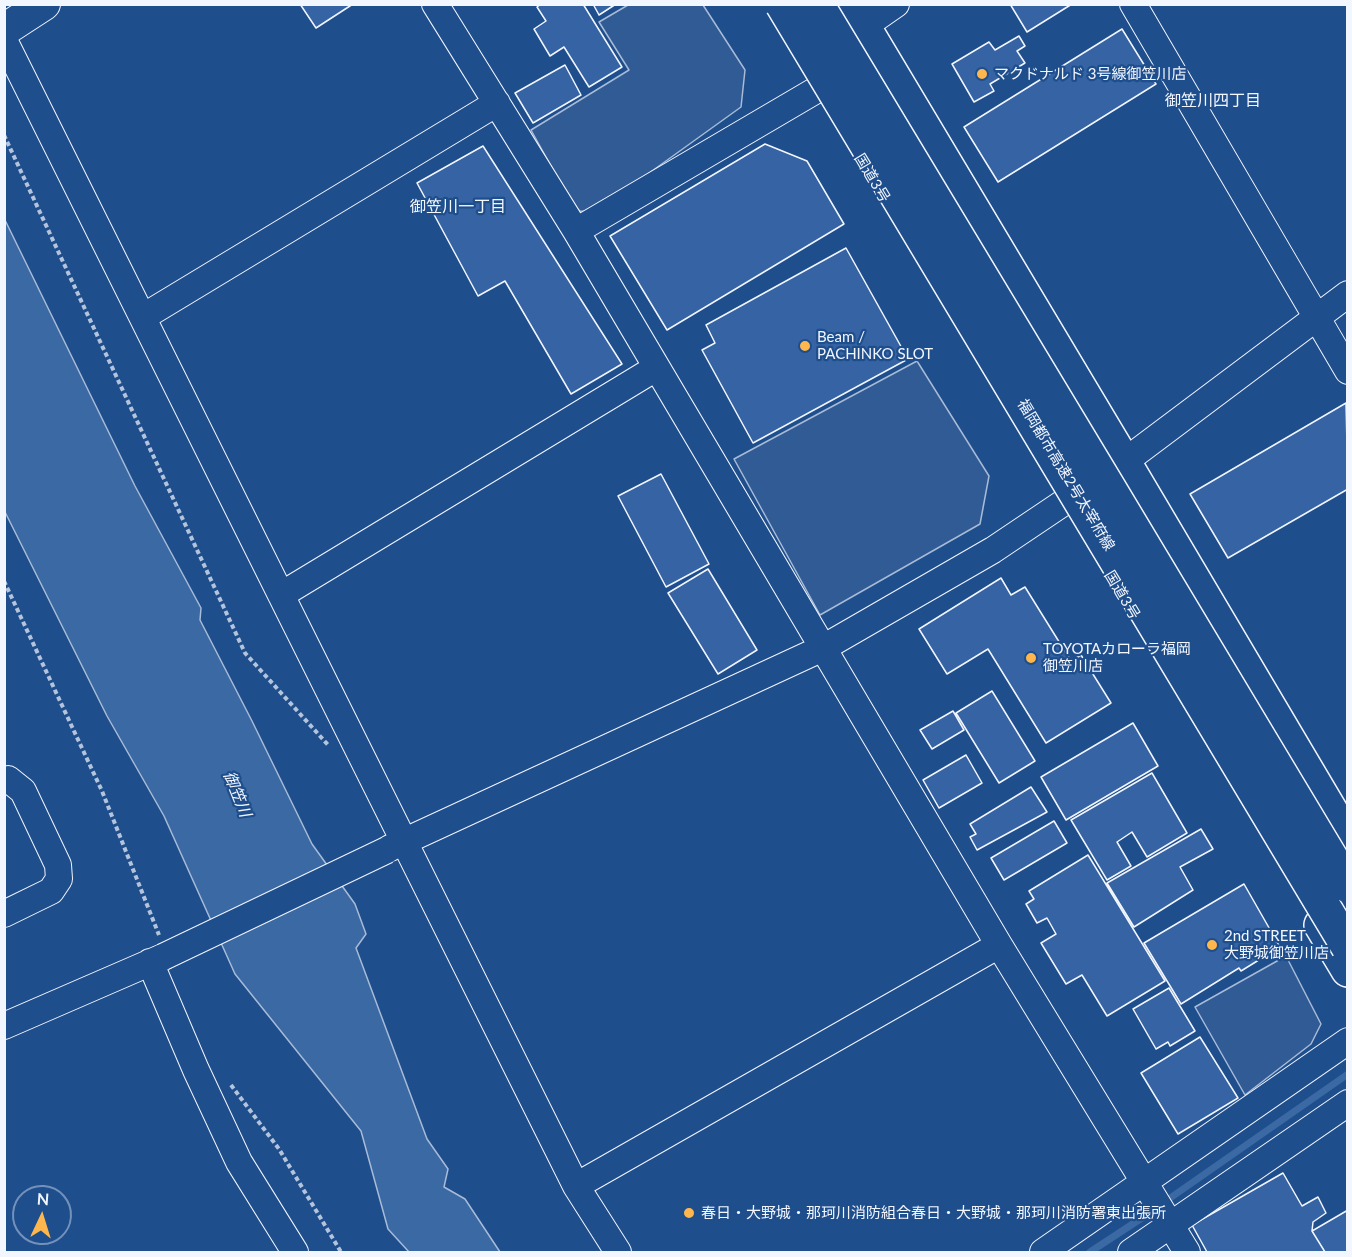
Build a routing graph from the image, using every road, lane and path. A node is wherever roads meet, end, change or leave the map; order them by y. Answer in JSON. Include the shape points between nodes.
{"nodes":[{"id":1,"x":44,"y":4,"type":"edge"},
{"id":2,"x":435,"y":4,"type":"edge"},
{"id":3,"x":766,"y":4,"type":"edge"},
{"id":4,"x":782,"y":4,"type":"edge"},
{"id":5,"x":817,"y":4,"type":"edge"},
{"id":6,"x":896,"y":4,"type":"edge"},
{"id":7,"x":1133,"y":4,"type":"edge"},
{"id":8,"x":857,"y":16,"type":"edge"},
{"id":9,"x":4,"y":30,"type":"edge"},
{"id":10,"x":4,"y":40,"type":"edge"},
{"id":11,"x":818,"y":89,"type":"junction"},
{"id":12,"x":496,"y":103,"type":"junction"},
{"id":13,"x":4,"y":135,"type":"edge"},
{"id":14,"x":576,"y":231,"type":"junction"},
{"id":15,"x":1347,"y":294,"type":"edge"},
{"id":16,"x":143,"y":317,"type":"junction"},
{"id":17,"x":1316,"y":317,"type":"junction"},
{"id":18,"x":656,"y":368,"type":"junction"},
{"id":19,"x":1347,"y":371,"type":"edge"},
{"id":20,"x":1124,"y":462,"type":"junction"},
{"id":21,"x":1066,"y":502,"type":"junction"},
{"id":22,"x":4,"y":581,"type":"edge"},
{"id":23,"x":282,"y":595,"type":"junction"},
{"id":24,"x":823,"y":648,"type":"junction"},
{"id":25,"x":333,"y":751,"type":"dead end"},
{"id":26,"x":4,"y":780,"type":"edge"},
{"id":27,"x":1347,"y":840,"type":"edge"},
{"id":28,"x":396,"y":846,"type":"junction"},
{"id":29,"x":1347,"y":886,"type":"edge"},
{"id":30,"x":4,"y":914,"type":"edge"},
{"id":31,"x":999,"y":945,"type":"junction"},
{"id":32,"x":1347,"y":947,"type":"edge"},
{"id":33,"x":157,"y":952,"type":"junction"},
{"id":34,"x":1347,"y":970,"type":"edge"},
{"id":35,"x":4,"y":1026,"type":"edge"},
{"id":36,"x":1347,"y":1041,"type":"edge"},
{"id":37,"x":229,"y":1083,"type":"dead end"},
{"id":38,"x":1347,"y":1103,"type":"edge"},
{"id":39,"x":1145,"y":1182,"type":"junction"},
{"id":40,"x":576,"y":1186,"type":"junction"},
{"id":41,"x":1171,"y":1225,"type":"junction"},
{"id":42,"x":295,"y":1252,"type":"edge"},
{"id":43,"x":341,"y":1252,"type":"edge"},
{"id":44,"x":618,"y":1252,"type":"edge"},
{"id":45,"x":1043,"y":1252,"type":"edge"},
{"id":46,"x":1131,"y":1252,"type":"edge"},
{"id":47,"x":1187,"y":1252,"type":"edge"}],
"edges":[{"from":1,"to":9,"type":"main road"},
{"from":2,"to":12,"type":"street"},
{"from":3,"to":11,"type":"highway","name":"国道3号"},
{"from":4,"to":32,"type":"highway","name":"福岡都市高速2号太宰府線","bridge":true},
{"from":5,"to":29,"type":"highway","name":"福岡都市高速2号太宰府線","bridge":true},
{"from":6,"to":8,"type":"street"},
{"from":7,"to":17,"type":"street"},
{"from":8,"to":20,"type":"highway"},
{"from":10,"to":16,"type":"street"},
{"from":11,"to":14,"type":"street"},
{"from":11,"to":21,"type":"highway","name":"国道3号"},
{"from":12,"to":14,"type":"street"},
{"from":12,"to":16,"type":"street"},
{"from":13,"to":25,"type":"path","via":[[245,653]]},
{"from":14,"to":18,"type":"street"},
{"from":15,"to":17,"type":"street"},
{"from":16,"to":23,"type":"street"},
{"from":17,"to":19,"type":"street"},
{"from":17,"to":20,"type":"street"},
{"from":18,"to":23,"type":"street"},
{"from":18,"to":24,"type":"street"},
{"from":20,"to":21,"type":"street"},
{"from":20,"to":27,"type":"highway"},
{"from":21,"to":24,"type":"street","via":[[993,550]]},
{"from":21,"to":34,"type":"highway","name":"国道3号"},
{"from":22,"to":33,"type":"path","via":[[102,791]]},
{"from":23,"to":28,"type":"street"},
{"from":24,"to":28,"type":"street"},
{"from":24,"to":31,"type":"street"},
{"from":26,"to":30,"type":"street","via":[[23,791],[58,865],[59,879],[51,891]]},
{"from":28,"to":33,"type":"street","bridge":true},
{"from":28,"to":40,"type":"street"},
{"from":31,"to":39,"type":"street"},
{"from":31,"to":40,"type":"street"},
{"from":33,"to":35,"type":"street"},
{"from":33,"to":42,"type":"street","via":[[196,1070],[239,1162]]},
{"from":36,"to":39,"type":"street"},
{"from":37,"to":43,"type":"path","via":[[279,1149]]},
{"from":38,"to":41,"type":"street"},
{"from":39,"to":41,"type":"street"},
{"from":39,"to":45,"type":"street"},
{"from":40,"to":44,"type":"street"},
{"from":41,"to":46,"type":"street"},
{"from":41,"to":47,"type":"street"}]}
